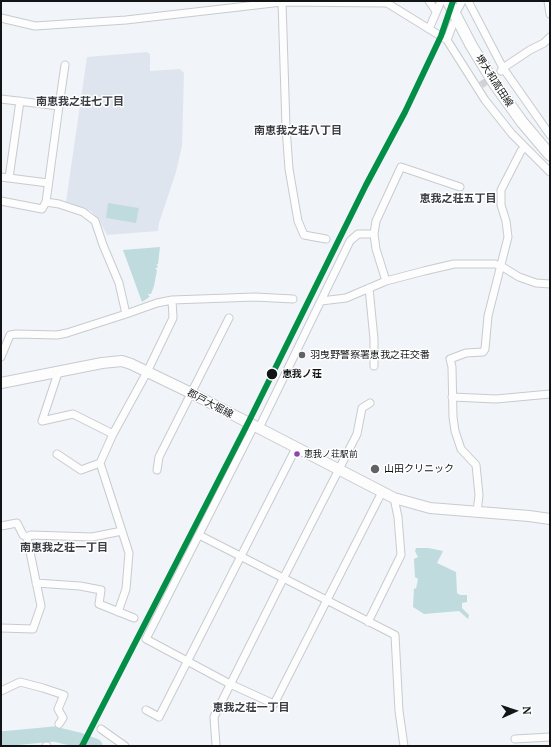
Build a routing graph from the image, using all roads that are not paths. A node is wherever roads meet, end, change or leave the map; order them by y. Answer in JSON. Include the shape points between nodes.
{"nodes":[{"id":1,"x":429,"y":1,"type":"edge"},
{"id":2,"x":441,"y":1,"type":"edge"},
{"id":3,"x":462,"y":1,"type":"edge"},
{"id":4,"x":468,"y":1,"type":"edge"},
{"id":5,"x":282,"y":2,"type":"junction"},
{"id":6,"x":386,"y":2,"type":"edge"},
{"id":7,"x":549,"y":3,"type":"edge"},
{"id":8,"x":453,"y":7,"type":"edge"},
{"id":9,"x":436,"y":11,"type":"junction"},
{"id":10,"x":550,"y":14,"type":"edge"},
{"id":11,"x":1,"y":18,"type":"edge"},
{"id":12,"x":453,"y":24,"type":"dead end"},
{"id":13,"x":429,"y":29,"type":"junction"},
{"id":14,"x":550,"y":37,"type":"edge"},
{"id":15,"x":447,"y":40,"type":"junction"},
{"id":16,"x":65,"y":66,"type":"dead end"},
{"id":17,"x":502,"y":70,"type":"junction"},
{"id":18,"x":1,"y":99,"type":"edge"},
{"id":19,"x":20,"y":101,"type":"junction"},
{"id":20,"x":59,"y":106,"type":"junction"},
{"id":21,"x":550,"y":135,"type":"edge"},
{"id":22,"x":525,"y":147,"type":"junction"},
{"id":23,"x":550,"y":154,"type":"edge"},
{"id":24,"x":550,"y":172,"type":"edge"},
{"id":25,"x":1,"y":177,"type":"edge"},
{"id":26,"x":9,"y":178,"type":"junction"},
{"id":27,"x":48,"y":184,"type":"junction"},
{"id":28,"x":460,"y":187,"type":"dead end"},
{"id":29,"x":1,"y":201,"type":"edge"},
{"id":30,"x":46,"y":202,"type":"junction"},
{"id":31,"x":374,"y":234,"type":"junction"},
{"id":32,"x":326,"y":239,"type":"dead end"},
{"id":33,"x":501,"y":266,"type":"junction"},
{"id":34,"x":386,"y":281,"type":"junction"},
{"id":35,"x":550,"y":284,"type":"edge"},
{"id":36,"x":369,"y":288,"type":"junction"},
{"id":37,"x":294,"y":299,"type":"dead end"},
{"id":38,"x":172,"y":300,"type":"junction"},
{"id":39,"x":322,"y":301,"type":"junction"},
{"id":40,"x":126,"y":314,"type":"junction"},
{"id":41,"x":229,"y":318,"type":"dead end"},
{"id":42,"x":1,"y":357,"type":"edge"},
{"id":43,"x":374,"y":366,"type":"dead end"},
{"id":44,"x":147,"y":372,"type":"junction"},
{"id":45,"x":58,"y":373,"type":"junction"},
{"id":46,"x":1,"y":384,"type":"edge"},
{"id":47,"x":191,"y":393,"type":"junction"},
{"id":48,"x":550,"y":394,"type":"edge"},
{"id":49,"x":452,"y":397,"type":"junction"},
{"id":50,"x":370,"y":403,"type":"dead end"},
{"id":51,"x":256,"y":427,"type":"junction"},
{"id":52,"x":113,"y":434,"type":"junction"},
{"id":53,"x":296,"y":448,"type":"junction"},
{"id":54,"x":57,"y":454,"type":"dead end"},
{"id":55,"x":100,"y":463,"type":"junction"},
{"id":56,"x":157,"y":470,"type":"dead end"},
{"id":57,"x":339,"y":470,"type":"junction"},
{"id":58,"x":382,"y":492,"type":"junction"},
{"id":59,"x":394,"y":498,"type":"junction"},
{"id":60,"x":477,"y":512,"type":"junction"},
{"id":61,"x":550,"y":519,"type":"edge"},
{"id":62,"x":1,"y":526,"type":"edge"},
{"id":63,"x":122,"y":531,"type":"junction"},
{"id":64,"x":199,"y":535,"type":"junction"},
{"id":65,"x":27,"y":537,"type":"junction"},
{"id":66,"x":241,"y":557,"type":"junction"},
{"id":67,"x":283,"y":579,"type":"junction"},
{"id":68,"x":36,"y":583,"type":"junction"},
{"id":69,"x":326,"y":600,"type":"junction"},
{"id":70,"x":118,"y":612,"type":"junction"},
{"id":71,"x":134,"y":618,"type":"dead end"},
{"id":72,"x":368,"y":622,"type":"junction"},
{"id":73,"x":1,"y":628,"type":"edge"},
{"id":74,"x":188,"y":661,"type":"junction"},
{"id":75,"x":230,"y":684,"type":"junction"},
{"id":76,"x":1,"y":691,"type":"edge"},
{"id":77,"x":146,"y":710,"type":"dead end"},
{"id":78,"x":59,"y":724,"type":"dead end"},
{"id":79,"x":101,"y":729,"type":"dead end"},
{"id":80,"x":550,"y":737,"type":"edge"},
{"id":81,"x":516,"y":739,"type":"dead end"},
{"id":82,"x":125,"y":746,"type":"edge"},
{"id":83,"x":216,"y":746,"type":"edge"},
{"id":84,"x":404,"y":746,"type":"edge"}],
"edges":[{"from":1,"to":9,"type":"street"},
{"from":2,"to":9,"type":"street"},
{"from":3,"to":8,"type":"street"},
{"from":4,"to":17,"type":"street"},
{"from":5,"to":6,"type":"street"},
{"from":5,"to":11,"type":"street","via":[[71,24],[35,26]]},
{"from":5,"to":32,"type":"street","via":[[289,169],[298,221],[304,235]]},
{"from":6,"to":13,"type":"street"},
{"from":7,"to":10,"type":"street"},
{"from":8,"to":23,"type":"main road","name":"堺大和高田線","via":[[471,45],[494,83],[522,122]]},
{"from":9,"to":13,"type":"street"},
{"from":12,"to":15,"type":"street"},
{"from":13,"to":15,"type":"street"},
{"from":14,"to":17,"type":"street"},
{"from":15,"to":22,"type":"street","via":[[490,106]]},
{"from":16,"to":20,"type":"street"},
{"from":17,"to":21,"type":"street"},
{"from":18,"to":19,"type":"street"},
{"from":19,"to":20,"type":"street"},
{"from":19,"to":26,"type":"street"},
{"from":20,"to":27,"type":"street"},
{"from":22,"to":24,"type":"street"},
{"from":22,"to":33,"type":"street","via":[[521,150],[501,190],[501,205],[508,238]]},
{"from":25,"to":26,"type":"street"},
{"from":26,"to":27,"type":"street"},
{"from":27,"to":30,"type":"street"},
{"from":28,"to":31,"type":"street","via":[[401,167],[376,221]]},
{"from":29,"to":30,"type":"street","via":[[42,208]]},
{"from":30,"to":40,"type":"street","via":[[83,212],[95,221],[119,283]]},
{"from":31,"to":34,"type":"street"},
{"from":31,"to":39,"type":"street","via":[[358,234],[350,241]]},
{"from":33,"to":34,"type":"street","via":[[448,265]]},
{"from":33,"to":35,"type":"street","via":[[519,277],[536,283]]},
{"from":33,"to":49,"type":"street","via":[[488,316],[485,349],[483,352],[466,353],[450,359]]},
{"from":34,"to":36,"type":"street"},
{"from":36,"to":39,"type":"street","via":[[346,298]]},
{"from":36,"to":43,"type":"street"},
{"from":37,"to":38,"type":"street","via":[[255,297]]},
{"from":38,"to":40,"type":"street"},
{"from":38,"to":44,"type":"street","via":[[173,318]]},
{"from":39,"to":51,"type":"street"},
{"from":40,"to":42,"type":"street","via":[[57,335],[10,335]]},
{"from":41,"to":47,"type":"street"},
{"from":44,"to":45,"type":"main road","name":"郡戸大堀線","via":[[122,361]]},
{"from":44,"to":47,"type":"main road","name":"郡戸大堀線"},
{"from":44,"to":52,"type":"street"},
{"from":45,"to":46,"type":"main road","name":"郡戸大堀線"},
{"from":45,"to":52,"type":"street","via":[[42,421],[74,414]]},
{"from":47,"to":51,"type":"main road","name":"郡戸大堀線"},
{"from":47,"to":56,"type":"street","via":[[159,457]]},
{"from":48,"to":49,"type":"street","via":[[496,399]]},
{"from":49,"to":60,"type":"street","via":[[454,424],[461,449],[476,465],[479,495]]},
{"from":50,"to":57,"type":"street","via":[[362,408],[357,434]]},
{"from":51,"to":53,"type":"main road","name":"郡戸大堀線"},
{"from":51,"to":64,"type":"street"},
{"from":52,"to":55,"type":"street"},
{"from":53,"to":57,"type":"main road","name":"郡戸大堀線"},
{"from":53,"to":66,"type":"street"},
{"from":54,"to":55,"type":"street","via":[[81,470]]},
{"from":55,"to":63,"type":"street"},
{"from":57,"to":58,"type":"main road","name":"郡戸大堀線"},
{"from":57,"to":67,"type":"street"},
{"from":58,"to":59,"type":"main road","name":"郡戸大堀線"},
{"from":58,"to":69,"type":"street"},
{"from":59,"to":60,"type":"main road","name":"郡戸大堀線","via":[[430,508]]},
{"from":59,"to":72,"type":"street","via":[[401,554]]},
{"from":60,"to":61,"type":"main road","name":"郡戸大堀線"},
{"from":62,"to":65,"type":"street","via":[[17,523],[23,535]]},
{"from":63,"to":65,"type":"street","via":[[92,537]]},
{"from":63,"to":70,"type":"street","via":[[129,553],[126,589]]},
{"from":64,"to":66,"type":"street"},
{"from":64,"to":74,"type":"street","via":[[146,639]]},
{"from":65,"to":68,"type":"street"},
{"from":66,"to":67,"type":"street"},
{"from":66,"to":74,"type":"street"},
{"from":67,"to":69,"type":"street"},
{"from":67,"to":75,"type":"street"},
{"from":68,"to":70,"type":"street","via":[[101,590],[99,604]]},
{"from":68,"to":73,"type":"street","via":[[40,606],[33,629]]},
{"from":69,"to":72,"type":"street"},
{"from":69,"to":75,"type":"street","via":[[274,704]]},
{"from":70,"to":71,"type":"street"},
{"from":72,"to":84,"type":"street","via":[[395,635]]},
{"from":74,"to":75,"type":"street"},
{"from":74,"to":77,"type":"street","via":[[160,717]]},
{"from":75,"to":83,"type":"street","via":[[214,717]]},
{"from":76,"to":78,"type":"street","via":[[20,682],[64,695],[58,709],[63,718]]},
{"from":79,"to":82,"type":"street"},
{"from":80,"to":81,"type":"street"}]}
